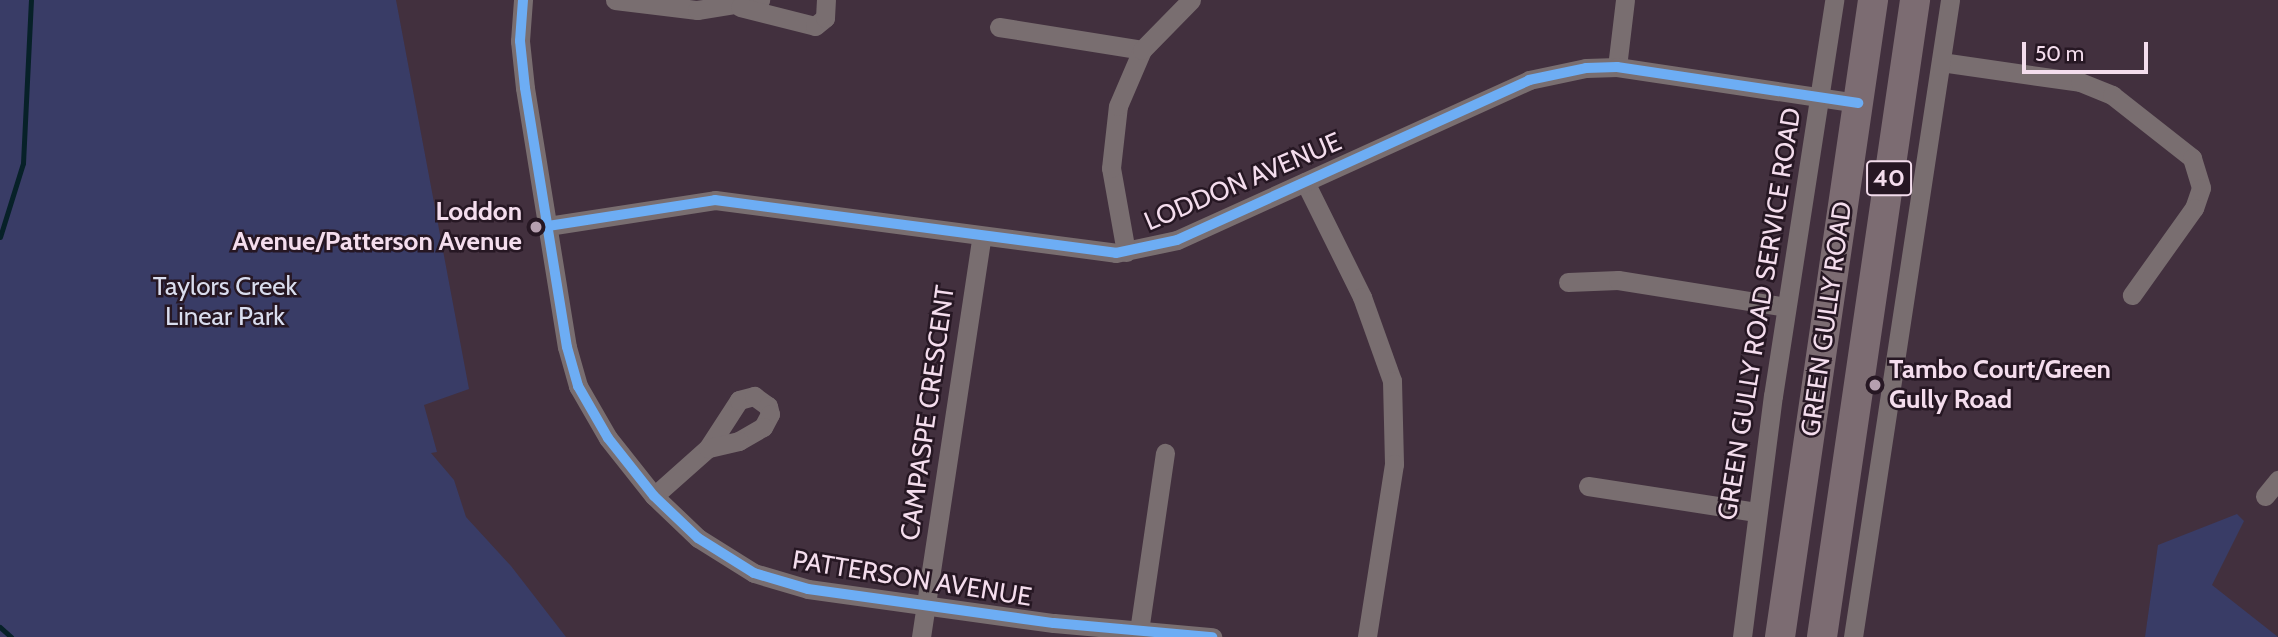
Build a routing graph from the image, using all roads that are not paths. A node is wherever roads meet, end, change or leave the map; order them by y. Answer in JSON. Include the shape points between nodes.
{"nodes":[{"id":1,"x":523,"y":0,"type":"edge"},
{"id":2,"x":615,"y":0,"type":"edge"},
{"id":3,"x":760,"y":0,"type":"edge"},
{"id":4,"x":826,"y":0,"type":"edge"},
{"id":5,"x":1191,"y":0,"type":"edge"},
{"id":6,"x":1625,"y":0,"type":"edge"},
{"id":7,"x":1834,"y":0,"type":"edge"},
{"id":8,"x":1872,"y":0,"type":"edge"},
{"id":9,"x":1915,"y":0,"type":"edge"},
{"id":10,"x":1950,"y":0,"type":"edge"},
{"id":11,"x":740,"y":7,"type":"junction"},
{"id":12,"x":999,"y":27,"type":"dead end"},
{"id":13,"x":1142,"y":50,"type":"junction"},
{"id":14,"x":1941,"y":62,"type":"junction"},
{"id":15,"x":1617,"y":67,"type":"junction"},
{"id":16,"x":1819,"y":97,"type":"junction"},
{"id":17,"x":1858,"y":103,"type":"junction"},
{"id":18,"x":1898,"y":110,"type":"junction"},
{"id":19,"x":1932,"y":116,"type":"junction"},
{"id":20,"x":1305,"y":182,"type":"junction"},
{"id":21,"x":548,"y":226,"type":"junction"},
{"id":22,"x":981,"y":238,"type":"junction"},
{"id":23,"x":1126,"y":252,"type":"junction"},
{"id":24,"x":1568,"y":282,"type":"dead end"},
{"id":25,"x":2132,"y":295,"type":"dead end"},
{"id":26,"x":1786,"y":307,"type":"junction"},
{"id":27,"x":708,"y":448,"type":"dead end"},
{"id":28,"x":1165,"y":453,"type":"dead end"},
{"id":29,"x":2278,"y":480,"type":"edge"},
{"id":30,"x":1588,"y":486,"type":"dead end"},
{"id":31,"x":654,"y":496,"type":"junction"},
{"id":32,"x":2265,"y":496,"type":"dead end"},
{"id":33,"x":1756,"y":512,"type":"junction"},
{"id":34,"x":926,"y":608,"type":"junction"},
{"id":35,"x":1139,"y":631,"type":"junction"},
{"id":36,"x":921,"y":637,"type":"edge"},
{"id":37,"x":1212,"y":637,"type":"edge"},
{"id":38,"x":1367,"y":637,"type":"edge"},
{"id":39,"x":1742,"y":637,"type":"edge"},
{"id":40,"x":1780,"y":637,"type":"edge"},
{"id":41,"x":1822,"y":637,"type":"edge"},
{"id":42,"x":1853,"y":637,"type":"edge"}],
"edges":[{"from":1,"to":21,"type":"street","name":"PATTERSON AVENUE","via":[[522,72]]},
{"from":2,"to":11,"type":"street","via":[[669,9]]},
{"from":3,"to":11,"type":"street"},
{"from":4,"to":11,"type":"street","via":[[825,18],[815,26]]},
{"from":5,"to":13,"type":"street"},
{"from":6,"to":15,"type":"street"},
{"from":7,"to":16,"type":"street","name":"GREEN GULLY ROAD SERVICE ROAD"},
{"from":8,"to":17,"type":"main road","name":"GREEN GULLY ROAD","number":"40"},
{"from":9,"to":18,"type":"main road","name":"GREEN GULLY ROAD","number":"40"},
{"from":10,"to":14,"type":"street"},
{"from":12,"to":13,"type":"street"},
{"from":13,"to":23,"type":"street","via":[[1118,106],[1110,148]]},
{"from":14,"to":19,"type":"street"},
{"from":14,"to":25,"type":"street","via":[[2080,82],[2112,96],[2192,158],[2201,188],[2194,208]]},
{"from":15,"to":16,"type":"street","name":"LODDON AVENUE"},
{"from":15,"to":20,"type":"street","name":"LODDON AVENUE","via":[[1586,68],[1529,80]]},
{"from":16,"to":17,"type":"street","name":"LODDON AVENUE"},
{"from":16,"to":26,"type":"street","name":"GREEN GULLY ROAD SERVICE ROAD"},
{"from":17,"to":18,"type":"main road"},
{"from":17,"to":40,"type":"main road","name":"GREEN GULLY ROAD","number":"40"},
{"from":18,"to":19,"type":"street"},
{"from":18,"to":41,"type":"main road","name":"GREEN GULLY ROAD","number":"40"},
{"from":19,"to":42,"type":"street"},
{"from":20,"to":23,"type":"street","name":"LODDON AVENUE","via":[[1177,240]]},
{"from":20,"to":38,"type":"street","via":[[1362,297],[1392,381],[1394,464]]},
{"from":21,"to":22,"type":"street","name":"LODDON AVENUE","via":[[715,201]]},
{"from":21,"to":31,"type":"street","name":"PATTERSON AVENUE","via":[[567,347],[578,386],[608,438]]},
{"from":22,"to":23,"type":"street","name":"LODDON AVENUE","via":[[1097,253]]},
{"from":22,"to":34,"type":"street","name":"CAMPASPE CRESCENT"},
{"from":24,"to":26,"type":"street","via":[[1618,279]]},
{"from":26,"to":33,"type":"street","name":"GREEN GULLY ROAD SERVICE ROAD"},
{"from":27,"to":31,"type":"street"},
{"from":28,"to":35,"type":"street"},
{"from":29,"to":32,"type":"street"},
{"from":30,"to":33,"type":"street"},
{"from":31,"to":34,"type":"street","name":"PATTERSON AVENUE","via":[[698,538],[754,573],[808,589]]},
{"from":33,"to":39,"type":"street","name":"GREEN GULLY ROAD SERVICE ROAD"},
{"from":34,"to":35,"type":"street","name":"PATTERSON AVENUE"},
{"from":34,"to":36,"type":"street","name":"CAMPASPE CRESCENT"},
{"from":35,"to":37,"type":"street","name":"PATTERSON AVENUE"}]}
